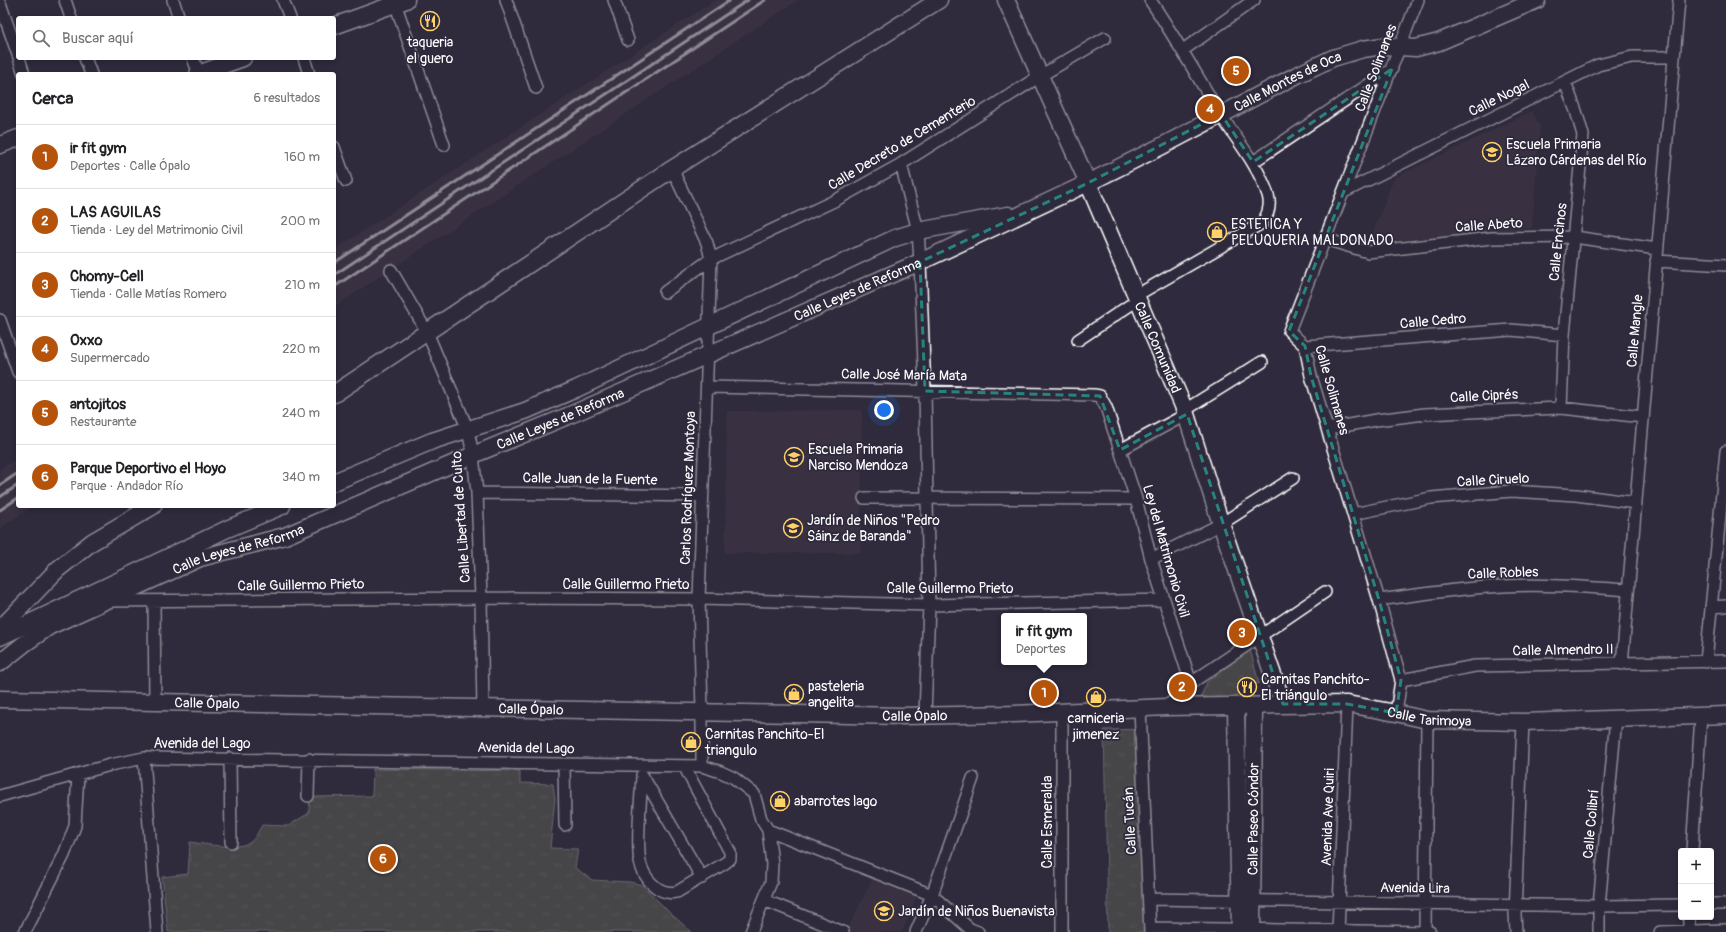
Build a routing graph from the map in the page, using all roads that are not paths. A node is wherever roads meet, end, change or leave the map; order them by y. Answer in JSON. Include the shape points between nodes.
{"nodes":[{"id":1,"x":65,"y":0,"type":"edge"},
{"id":2,"x":173,"y":0,"type":"edge"},
{"id":3,"x":283,"y":0,"type":"edge"},
{"id":4,"x":506,"y":0,"type":"edge"},
{"id":5,"x":614,"y":0,"type":"edge"},
{"id":6,"x":940,"y":0,"type":"edge"},
{"id":7,"x":1006,"y":0,"type":"edge"},
{"id":8,"x":1150,"y":0,"type":"edge"},
{"id":9,"x":1254,"y":0,"type":"edge"},
{"id":10,"x":1418,"y":0,"type":"edge"},
{"id":11,"x":1537,"y":0,"type":"edge"},
{"id":12,"x":1679,"y":0,"type":"edge"},
{"id":13,"x":399,"y":1,"type":"edge"},
{"id":14,"x":0,"y":3,"type":"edge"},
{"id":15,"x":70,"y":16,"type":"edge"},
{"id":16,"x":178,"y":16,"type":"edge"},
{"id":17,"x":289,"y":16,"type":"edge"},
{"id":18,"x":336,"y":25,"type":"edge"},
{"id":19,"x":1105,"y":38,"type":"dead end"},
{"id":20,"x":628,"y":40,"type":"dead end"},
{"id":21,"x":1401,"y":47,"type":"junction"},
{"id":22,"x":1183,"y":50,"type":"junction"},
{"id":23,"x":16,"y":51,"type":"edge"},
{"id":24,"x":1674,"y":57,"type":"junction"},
{"id":25,"x":19,"y":60,"type":"edge"},
{"id":26,"x":87,"y":60,"type":"edge"},
{"id":27,"x":194,"y":60,"type":"edge"},
{"id":28,"x":237,"y":60,"type":"edge"},
{"id":29,"x":305,"y":60,"type":"edge"},
{"id":30,"x":1392,"y":69,"type":"junction"},
{"id":31,"x":23,"y":72,"type":"edge"},
{"id":32,"x":90,"y":72,"type":"edge"},
{"id":33,"x":197,"y":72,"type":"edge"},
{"id":34,"x":204,"y":72,"type":"edge"},
{"id":35,"x":308,"y":72,"type":"edge"},
{"id":36,"x":1040,"y":76,"type":"junction"},
{"id":37,"x":1565,"y":82,"type":"junction"},
{"id":38,"x":536,"y":88,"type":"dead end"},
{"id":39,"x":1220,"y":114,"type":"junction"},
{"id":40,"x":16,"y":139,"type":"edge"},
{"id":41,"x":0,"y":145,"type":"edge"},
{"id":42,"x":444,"y":145,"type":"dead end"},
{"id":43,"x":336,"y":153,"type":"edge"},
{"id":44,"x":1253,"y":162,"type":"junction"},
{"id":45,"x":901,"y":164,"type":"junction"},
{"id":46,"x":672,"y":169,"type":"junction"},
{"id":47,"x":346,"y":181,"type":"dead end"},
{"id":48,"x":1088,"y":183,"type":"junction"},
{"id":49,"x":1344,"y":192,"type":"junction"},
{"id":50,"x":1029,"y":211,"type":"junction"},
{"id":51,"x":918,"y":231,"type":"junction"},
{"id":52,"x":1574,"y":237,"type":"junction"},
{"id":53,"x":1325,"y":240,"type":"junction"},
{"id":54,"x":1657,"y":249,"type":"junction"},
{"id":55,"x":711,"y":260,"type":"junction"},
{"id":56,"x":1656,"y":261,"type":"junction"},
{"id":57,"x":920,"y":262,"type":"junction"},
{"id":58,"x":1726,"y":265,"type":"edge"},
{"id":59,"x":391,"y":270,"type":"dead end"},
{"id":60,"x":665,"y":292,"type":"dead end"},
{"id":61,"x":1138,"y":297,"type":"junction"},
{"id":62,"x":0,"y":320,"type":"edge"},
{"id":63,"x":708,"y":327,"type":"junction"},
{"id":64,"x":427,"y":332,"type":"junction"},
{"id":65,"x":1564,"y":335,"type":"junction"},
{"id":66,"x":1078,"y":340,"type":"dead end"},
{"id":67,"x":1305,"y":346,"type":"junction"},
{"id":68,"x":707,"y":356,"type":"junction"},
{"id":69,"x":1262,"y":362,"type":"dead end"},
{"id":70,"x":16,"y":366,"type":"edge"},
{"id":71,"x":707,"y":386,"type":"junction"},
{"id":72,"x":925,"y":391,"type":"junction"},
{"id":73,"x":336,"y":393,"type":"edge"},
{"id":74,"x":1100,"y":396,"type":"joint"},
{"id":75,"x":1561,"y":408,"type":"junction"},
{"id":76,"x":1186,"y":412,"type":"junction"},
{"id":77,"x":1643,"y":417,"type":"junction"},
{"id":78,"x":1327,"y":429,"type":"junction"},
{"id":79,"x":468,"y":430,"type":"junction"},
{"id":80,"x":1120,"y":450,"type":"junction"},
{"id":81,"x":1726,"y":451,"type":"edge"},
{"id":82,"x":473,"y":455,"type":"junction"},
{"id":83,"x":1293,"y":478,"type":"dead end"},
{"id":84,"x":336,"y":481,"type":"edge"},
{"id":85,"x":477,"y":493,"type":"junction"},
{"id":86,"x":702,"y":496,"type":"junction"},
{"id":87,"x":864,"y":498,"type":"dead end"},
{"id":88,"x":927,"y":499,"type":"junction"},
{"id":89,"x":1136,"y":499,"type":"junction"},
{"id":90,"x":1636,"y":503,"type":"junction"},
{"id":91,"x":150,"y":508,"type":"edge"},
{"id":92,"x":277,"y":508,"type":"edge"},
{"id":93,"x":1353,"y":514,"type":"junction"},
{"id":94,"x":1221,"y":524,"type":"junction"},
{"id":95,"x":1152,"y":560,"type":"junction"},
{"id":96,"x":1628,"y":590,"type":"junction"},
{"id":97,"x":1325,"y":592,"type":"dead end"},
{"id":98,"x":88,"y":596,"type":"junction"},
{"id":99,"x":481,"y":598,"type":"junction"},
{"id":100,"x":699,"y":599,"type":"junction"},
{"id":101,"x":1164,"y":600,"type":"junction"},
{"id":102,"x":1379,"y":600,"type":"junction"},
{"id":103,"x":105,"y":601,"type":"junction"},
{"id":104,"x":154,"y":602,"type":"junction"},
{"id":105,"x":929,"y":605,"type":"junction"},
{"id":106,"x":1726,"y":606,"type":"edge"},
{"id":107,"x":1711,"y":607,"type":"junction"},
{"id":108,"x":0,"y":629,"type":"edge"},
{"id":109,"x":0,"y":637,"type":"edge"},
{"id":110,"x":1259,"y":637,"type":"junction"},
{"id":111,"x":1726,"y":661,"type":"edge"},
{"id":112,"x":1706,"y":662,"type":"junction"},
{"id":113,"x":0,"y":663,"type":"edge"},
{"id":114,"x":1622,"y":664,"type":"junction"},
{"id":115,"x":1401,"y":680,"type":"junction"},
{"id":116,"x":1191,"y":683,"type":"junction"},
{"id":117,"x":0,"y":699,"type":"edge"},
{"id":118,"x":155,"y":702,"type":"junction"},
{"id":119,"x":1283,"y":704,"type":"junction"},
{"id":120,"x":1347,"y":704,"type":"junction"},
{"id":121,"x":1254,"y":706,"type":"junction"},
{"id":122,"x":1167,"y":707,"type":"junction"},
{"id":123,"x":1236,"y":707,"type":"junction"},
{"id":124,"x":483,"y":709,"type":"junction"},
{"id":125,"x":1140,"y":709,"type":"junction"},
{"id":126,"x":702,"y":712,"type":"junction"},
{"id":127,"x":1062,"y":712,"type":"junction"},
{"id":128,"x":1396,"y":713,"type":"junction"},
{"id":129,"x":926,"y":715,"type":"junction"},
{"id":130,"x":1726,"y":715,"type":"edge"},
{"id":131,"x":1701,"y":716,"type":"junction"},
{"id":132,"x":1616,"y":718,"type":"junction"},
{"id":133,"x":1427,"y":720,"type":"junction"},
{"id":134,"x":1522,"y":722,"type":"junction"},
{"id":135,"x":144,"y":758,"type":"junction"},
{"id":136,"x":230,"y":758,"type":"junction"},
{"id":137,"x":309,"y":760,"type":"junction"},
{"id":138,"x":564,"y":764,"type":"junction"},
{"id":139,"x":684,"y":766,"type":"junction"},
{"id":140,"x":702,"y":766,"type":"junction"},
{"id":141,"x":642,"y":770,"type":"junction"},
{"id":142,"x":78,"y":774,"type":"junction"},
{"id":143,"x":973,"y":778,"type":"dead end"},
{"id":144,"x":0,"y":796,"type":"edge"},
{"id":145,"x":308,"y":796,"type":"dead end"},
{"id":146,"x":565,"y":825,"type":"dead end"},
{"id":147,"x":768,"y":830,"type":"junction"},
{"id":148,"x":230,"y":842,"type":"dead end"},
{"id":149,"x":1692,"y":848,"type":"edge"},
{"id":150,"x":702,"y":878,"type":"junction"},
{"id":151,"x":932,"y":894,"type":"junction"},
{"id":152,"x":1149,"y":899,"type":"junction"},
{"id":153,"x":764,"y":900,"type":"junction"},
{"id":154,"x":1246,"y":901,"type":"junction"},
{"id":155,"x":1339,"y":902,"type":"junction"},
{"id":156,"x":1425,"y":904,"type":"junction"},
{"id":157,"x":1714,"y":904,"type":"edge"},
{"id":158,"x":1726,"y":904,"type":"edge"},
{"id":159,"x":1515,"y":905,"type":"junction"},
{"id":160,"x":1678,"y":905,"type":"edge"},
{"id":161,"x":1600,"y":906,"type":"junction"},
{"id":162,"x":1688,"y":920,"type":"edge"},
{"id":163,"x":1150,"y":930,"type":"edge"},
{"id":164,"x":1726,"y":930,"type":"edge"},
{"id":165,"x":1246,"y":931,"type":"edge"},
{"id":166,"x":1338,"y":931,"type":"edge"},
{"id":167,"x":1689,"y":931,"type":"edge"},
{"id":168,"x":25,"y":932,"type":"edge"},
{"id":169,"x":157,"y":932,"type":"edge"},
{"id":170,"x":751,"y":932,"type":"edge"},
{"id":171,"x":843,"y":932,"type":"edge"},
{"id":172,"x":916,"y":932,"type":"edge"},
{"id":173,"x":978,"y":932,"type":"edge"},
{"id":174,"x":1062,"y":932,"type":"edge"},
{"id":175,"x":1425,"y":932,"type":"edge"},
{"id":176,"x":1430,"y":932,"type":"edge"},
{"id":177,"x":1516,"y":932,"type":"edge"},
{"id":178,"x":1599,"y":932,"type":"edge"},
{"id":179,"x":1660,"y":932,"type":"edge"}],
"edges":[{"from":1,"to":15,"type":"street"},
{"from":2,"to":16,"type":"street"},
{"from":3,"to":17,"type":"street"},
{"from":4,"to":38,"type":"street"},
{"from":5,"to":20,"type":"street"},
{"from":6,"to":46,"type":"main road"},
{"from":7,"to":36,"type":"main road","name":"Calle Comunidad"},
{"from":8,"to":22,"type":"street"},
{"from":9,"to":22,"type":"street"},
{"from":10,"to":21,"type":"street","name":"Calle Solimanes"},
{"from":11,"to":21,"type":"main road","name":"Calle Montes de Oca","via":[[1439,42],[1416,48]]},
{"from":12,"to":24,"type":"street","name":"Calle Mangle"},
{"from":13,"to":18,"type":"main road"},
{"from":13,"to":42,"type":"street"},
{"from":14,"to":23,"type":"street"},
{"from":19,"to":36,"type":"street","name":"Calle Decreto de Cementerio"},
{"from":21,"to":30,"type":"street","name":"Calle Solimanes"},
{"from":21,"to":39,"type":"main road","name":"Calle Montes de Oca","via":[[1362,49],[1334,58]]},
{"from":22,"to":39,"type":"street"},
{"from":24,"to":37,"type":"street","name":"Calle Nogal","via":[[1632,57],[1598,65]]},
{"from":24,"to":54,"type":"street","name":"Calle Mangle"},
{"from":25,"to":31,"type":"street"},
{"from":26,"to":32,"type":"street"},
{"from":27,"to":33,"type":"street"},
{"from":28,"to":34,"type":"main road"},
{"from":29,"to":35,"type":"street"},
{"from":30,"to":44,"type":"street"},
{"from":30,"to":49,"type":"street","name":"Calle Solimanes"},
{"from":36,"to":45,"type":"street","name":"Calle Decreto de Cementerio"},
{"from":36,"to":48,"type":"main road","name":"Calle Comunidad"},
{"from":37,"to":49,"type":"street","name":"Calle Nogal"},
{"from":37,"to":52,"type":"street","name":"Calle Encinos","via":[[1583,135]]},
{"from":39,"to":44,"type":"street"},
{"from":39,"to":48,"type":"main road","name":"Calle Montes de Oca"},
{"from":40,"to":41,"type":"main road"},
{"from":43,"to":47,"type":"street"},
{"from":44,"to":61,"type":"street","via":[[1268,195],[1267,216],[1262,223]]},
{"from":45,"to":51,"type":"street"},
{"from":45,"to":55,"type":"street","name":"Calle Decreto de Cementerio","via":[[836,200]]},
{"from":46,"to":55,"type":"street","name":"Carlos Rodríguez Montoya","via":[[707,243]]},
{"from":46,"to":64,"type":"main road"},
{"from":48,"to":50,"type":"main road","name":"Calle Montes de Oca"},
{"from":48,"to":61,"type":"main road","name":"Calle Comunidad"},
{"from":49,"to":53,"type":"street","name":"Calle Solimanes"},
{"from":50,"to":51,"type":"main road","name":"Calle Leyes de Reforma"},
{"from":50,"to":57,"type":"main road","name":"Calle Leyes de Reforma"},
{"from":51,"to":57,"type":"street"},
{"from":51,"to":63,"type":"main road","name":"Calle Leyes de Reforma","via":[[864,252]]},
{"from":52,"to":53,"type":"street","name":"Calle Abeto","via":[[1492,238],[1368,252]]},
{"from":52,"to":54,"type":"street","name":"Calle Abeto"},
{"from":52,"to":65,"type":"street","name":"Calle Encinos"},
{"from":53,"to":67,"type":"street","name":"Calle Solimanes","via":[[1289,331]]},
{"from":54,"to":56,"type":"street","name":"Calle Mangle"},
{"from":55,"to":60,"type":"street","name":"Calle Decreto de Cementerio"},
{"from":55,"to":63,"type":"street","name":"Carlos Rodríguez Montoya"},
{"from":56,"to":58,"type":"street"},
{"from":56,"to":77,"type":"street","name":"Calle Mangle"},
{"from":57,"to":68,"type":"main road","name":"Calle Leyes de Reforma"},
{"from":57,"to":72,"type":"street"},
{"from":59,"to":64,"type":"street","name":"Calle Libertad de Culto"},
{"from":61,"to":66,"type":"street"},
{"from":61,"to":76,"type":"main road","name":"Calle Comunidad"},
{"from":62,"to":70,"type":"street"},
{"from":63,"to":68,"type":"street","name":"Carlos Rodríguez Montoya"},
{"from":63,"to":79,"type":"main road","name":"Calle Leyes de Reforma","via":[[532,408]]},
{"from":64,"to":73,"type":"main road"},
{"from":64,"to":79,"type":"street","name":"Calle Libertad de Culto"},
{"from":65,"to":67,"type":"street","name":"Calle Cedro","via":[[1511,330]]},
{"from":65,"to":75,"type":"street","name":"Calle Encinos"},
{"from":67,"to":78,"type":"street","name":"Calle Solimanes","via":[[1310,376]]},
{"from":68,"to":71,"type":"street","name":"Carlos Rodríguez Montoya"},
{"from":68,"to":82,"type":"main road","name":"Calle Leyes de Reforma"},
{"from":69,"to":76,"type":"street"},
{"from":71,"to":72,"type":"street","name":"Calle José María Mata"},
{"from":71,"to":86,"type":"street","name":"Carlos Rodríguez Montoya"},
{"from":72,"to":74,"type":"street","name":"Calle José María Mata"},
{"from":72,"to":88,"type":"street"},
{"from":74,"to":80,"type":"street","name":"Ley del Matrimonio Civil"},
{"from":75,"to":77,"type":"street","name":"Calle Ciprés"},
{"from":75,"to":78,"type":"street","name":"Calle Ciprés","via":[[1425,414]]},
{"from":76,"to":80,"type":"street"},
{"from":76,"to":94,"type":"main road","name":"Calle Comunidad"},
{"from":77,"to":90,"type":"street","name":"Calle Mangle"},
{"from":78,"to":93,"type":"street","name":"Calle Solimanes"},
{"from":79,"to":82,"type":"street","name":"Calle Libertad de Culto"},
{"from":79,"to":84,"type":"main road","name":"Calle Leyes de Reforma","via":[[432,441]]},
{"from":80,"to":89,"type":"street","name":"Ley del Matrimonio Civil"},
{"from":81,"to":107,"type":"street"},
{"from":82,"to":85,"type":"street","name":"Calle Libertad de Culto"},
{"from":82,"to":103,"type":"main road","name":"Calle Leyes de Reforma","via":[[285,536],[200,558]]},
{"from":83,"to":94,"type":"street"},
{"from":85,"to":86,"type":"street","name":"Calle Juan de la Fuente"},
{"from":85,"to":99,"type":"street","name":"Calle Libertad de Culto"},
{"from":86,"to":100,"type":"street","name":"Carlos Rodríguez Montoya"},
{"from":87,"to":88,"type":"street"},
{"from":88,"to":89,"type":"street"},
{"from":88,"to":105,"type":"street"},
{"from":89,"to":95,"type":"street","name":"Ley del Matrimonio Civil"},
{"from":90,"to":93,"type":"street","name":"Calle Ciruelo","via":[[1576,495],[1512,491],[1432,498]]},
{"from":90,"to":96,"type":"street","name":"Calle Mangle"},
{"from":91,"to":108,"type":"main road","via":[[92,542],[58,569]]},
{"from":92,"to":98,"type":"main road","name":"Calle Leyes de Reforma","via":[[227,529]]},
{"from":93,"to":102,"type":"street","name":"Calle Solimanes"},
{"from":94,"to":95,"type":"street"},
{"from":94,"to":110,"type":"main road","name":"Calle Comunidad"},
{"from":95,"to":101,"type":"street","name":"Ley del Matrimonio Civil"},
{"from":96,"to":102,"type":"street","name":"Calle Robles","via":[[1570,586],[1505,586]]},
{"from":96,"to":114,"type":"street","name":"Calle Mangle"},
{"from":97,"to":110,"type":"street"},
{"from":98,"to":103,"type":"street","name":"Calle Guillermo Prieto"},
{"from":98,"to":109,"type":"main road","name":"Calle Leyes de Reforma"},
{"from":99,"to":100,"type":"street","name":"Calle Guillermo Prieto"},
{"from":99,"to":104,"type":"street","name":"Calle Guillermo Prieto"},
{"from":99,"to":124,"type":"street","name":"Calle Libertad de Culto"},
{"from":100,"to":105,"type":"street","name":"Calle Guillermo Prieto"},
{"from":100,"to":126,"type":"street","name":"Carlos Rodríguez Montoya"},
{"from":101,"to":105,"type":"street","name":"Calle Guillermo Prieto"},
{"from":101,"to":116,"type":"street","name":"Ley del Matrimonio Civil"},
{"from":102,"to":115,"type":"street","name":"Calle Solimanes"},
{"from":103,"to":104,"type":"street","name":"Calle Guillermo Prieto"},
{"from":103,"to":113,"type":"main road","name":"Calle Leyes de Reforma","via":[[50,626]]},
{"from":104,"to":118,"type":"street"},
{"from":105,"to":129,"type":"street"},
{"from":106,"to":107,"type":"street"},
{"from":107,"to":112,"type":"street"},
{"from":110,"to":116,"type":"street"},
{"from":110,"to":119,"type":"main road","name":"Calle Comunidad"},
{"from":111,"to":112,"type":"street","name":"Calle Almendro II"},
{"from":112,"to":114,"type":"street","name":"Calle Almendro II"},
{"from":114,"to":115,"type":"street","name":"Calle Almendro II","via":[[1475,666]]},
{"from":115,"to":128,"type":"street","name":"Calle Solimanes"},
{"from":116,"to":122,"type":"street"},
{"from":117,"to":118,"type":"main road","name":"Calle Ópalo"},
{"from":118,"to":124,"type":"main road","name":"Calle Ópalo"},
{"from":119,"to":120,"type":"main road","name":"Calle Tarimoya"},
{"from":119,"to":121,"type":"main road","name":"Calle Tarimoya"},
{"from":120,"to":128,"type":"main road","name":"Calle Tarimoya"},
{"from":120,"to":155,"type":"street","name":"Avenida Ave Quiri"},
{"from":121,"to":123,"type":"main road","name":"Calle Tarimoya"},
{"from":121,"to":154,"type":"main road","name":"Calle Paseo Cóndor"},
{"from":122,"to":123,"type":"main road","name":"Calle Tarimoya"},
{"from":122,"to":125,"type":"main road","name":"Calle Tarimoya"},
{"from":123,"to":154,"type":"main road","name":"Calle Paseo Cóndor"},
{"from":124,"to":126,"type":"main road","name":"Calle Ópalo"},
{"from":125,"to":127,"type":"main road","name":"Calle Tarimoya"},
{"from":125,"to":152,"type":"street","name":"Calle Tucán"},
{"from":126,"to":129,"type":"main road","name":"Calle Ópalo"},
{"from":126,"to":140,"type":"street","name":"Carlos Rodríguez Montoya"},
{"from":127,"to":129,"type":"main road","name":"Calle Ópalo"},
{"from":127,"to":174,"type":"street","name":"Calle Esmeralda"},
{"from":128,"to":133,"type":"main road","name":"Calle Tarimoya"},
{"from":130,"to":131,"type":"main road","name":"Calle Tarimoya"},
{"from":131,"to":132,"type":"main road","name":"Calle Tarimoya"},
{"from":131,"to":149,"type":"street"},
{"from":132,"to":134,"type":"main road","name":"Calle Tarimoya"},
{"from":132,"to":161,"type":"street","name":"Calle Colibrí"},
{"from":133,"to":134,"type":"main road","name":"Calle Tarimoya"},
{"from":133,"to":156,"type":"street"},
{"from":134,"to":159,"type":"street"},
{"from":135,"to":136,"type":"street","name":"Avenida del Lago"},
{"from":135,"to":142,"type":"street","name":"Avenida del Lago"},
{"from":135,"to":169,"type":"street","name":"Avenida del Lago"},
{"from":136,"to":137,"type":"street","name":"Avenida del Lago"},
{"from":136,"to":148,"type":"street"},
{"from":137,"to":138,"type":"street","name":"Avenida del Lago"},
{"from":137,"to":145,"type":"street"},
{"from":138,"to":141,"type":"street","name":"Avenida del Lago"},
{"from":138,"to":146,"type":"street"},
{"from":139,"to":140,"type":"street","name":"Avenida del Lago"},
{"from":139,"to":141,"type":"street","name":"Avenida del Lago"},
{"from":139,"to":150,"type":"street","via":[[730,852],[730,859]]},
{"from":140,"to":147,"type":"street","name":"Avenida del Lago","via":[[734,778],[754,794],[761,819]]},
{"from":141,"to":150,"type":"street"},
{"from":141,"to":150,"type":"street","via":[[640,862],[647,878],[660,890],[670,894]]},
{"from":142,"to":144,"type":"street","name":"Avenida del Lago"},
{"from":142,"to":168,"type":"street","via":[[75,826],[64,855]]},
{"from":143,"to":151,"type":"street"},
{"from":147,"to":151,"type":"street"},
{"from":147,"to":153,"type":"street","name":"Avenida del Lago","via":[[772,864],[771,882]]},
{"from":151,"to":172,"type":"street"},
{"from":151,"to":173,"type":"street","via":[[970,928]]},
{"from":152,"to":154,"type":"street","name":"Avenida Lira"},
{"from":152,"to":163,"type":"street","name":"Calle Tucán"},
{"from":153,"to":170,"type":"street","name":"Avenida del Lago"},
{"from":153,"to":171,"type":"street"},
{"from":154,"to":155,"type":"street","name":"Avenida Lira"},
{"from":154,"to":165,"type":"main road","name":"Calle Paseo Cóndor"},
{"from":155,"to":156,"type":"street","name":"Avenida Lira"},
{"from":155,"to":166,"type":"street","name":"Avenida Ave Quiri"},
{"from":156,"to":159,"type":"street","name":"Avenida Lira"},
{"from":156,"to":175,"type":"street"},
{"from":157,"to":158,"type":"street"},
{"from":159,"to":161,"type":"street","name":"Avenida Lira"},
{"from":159,"to":177,"type":"street"},
{"from":160,"to":161,"type":"street","name":"Avenida Lira"},
{"from":161,"to":178,"type":"street","name":"Calle Colibrí"},
{"from":162,"to":167,"type":"street"},
{"from":163,"to":165,"type":"street"},
{"from":164,"to":167,"type":"street"},
{"from":165,"to":166,"type":"street"},
{"from":166,"to":175,"type":"street"},
{"from":167,"to":179,"type":"street"},
{"from":175,"to":176,"type":"street"}]}
